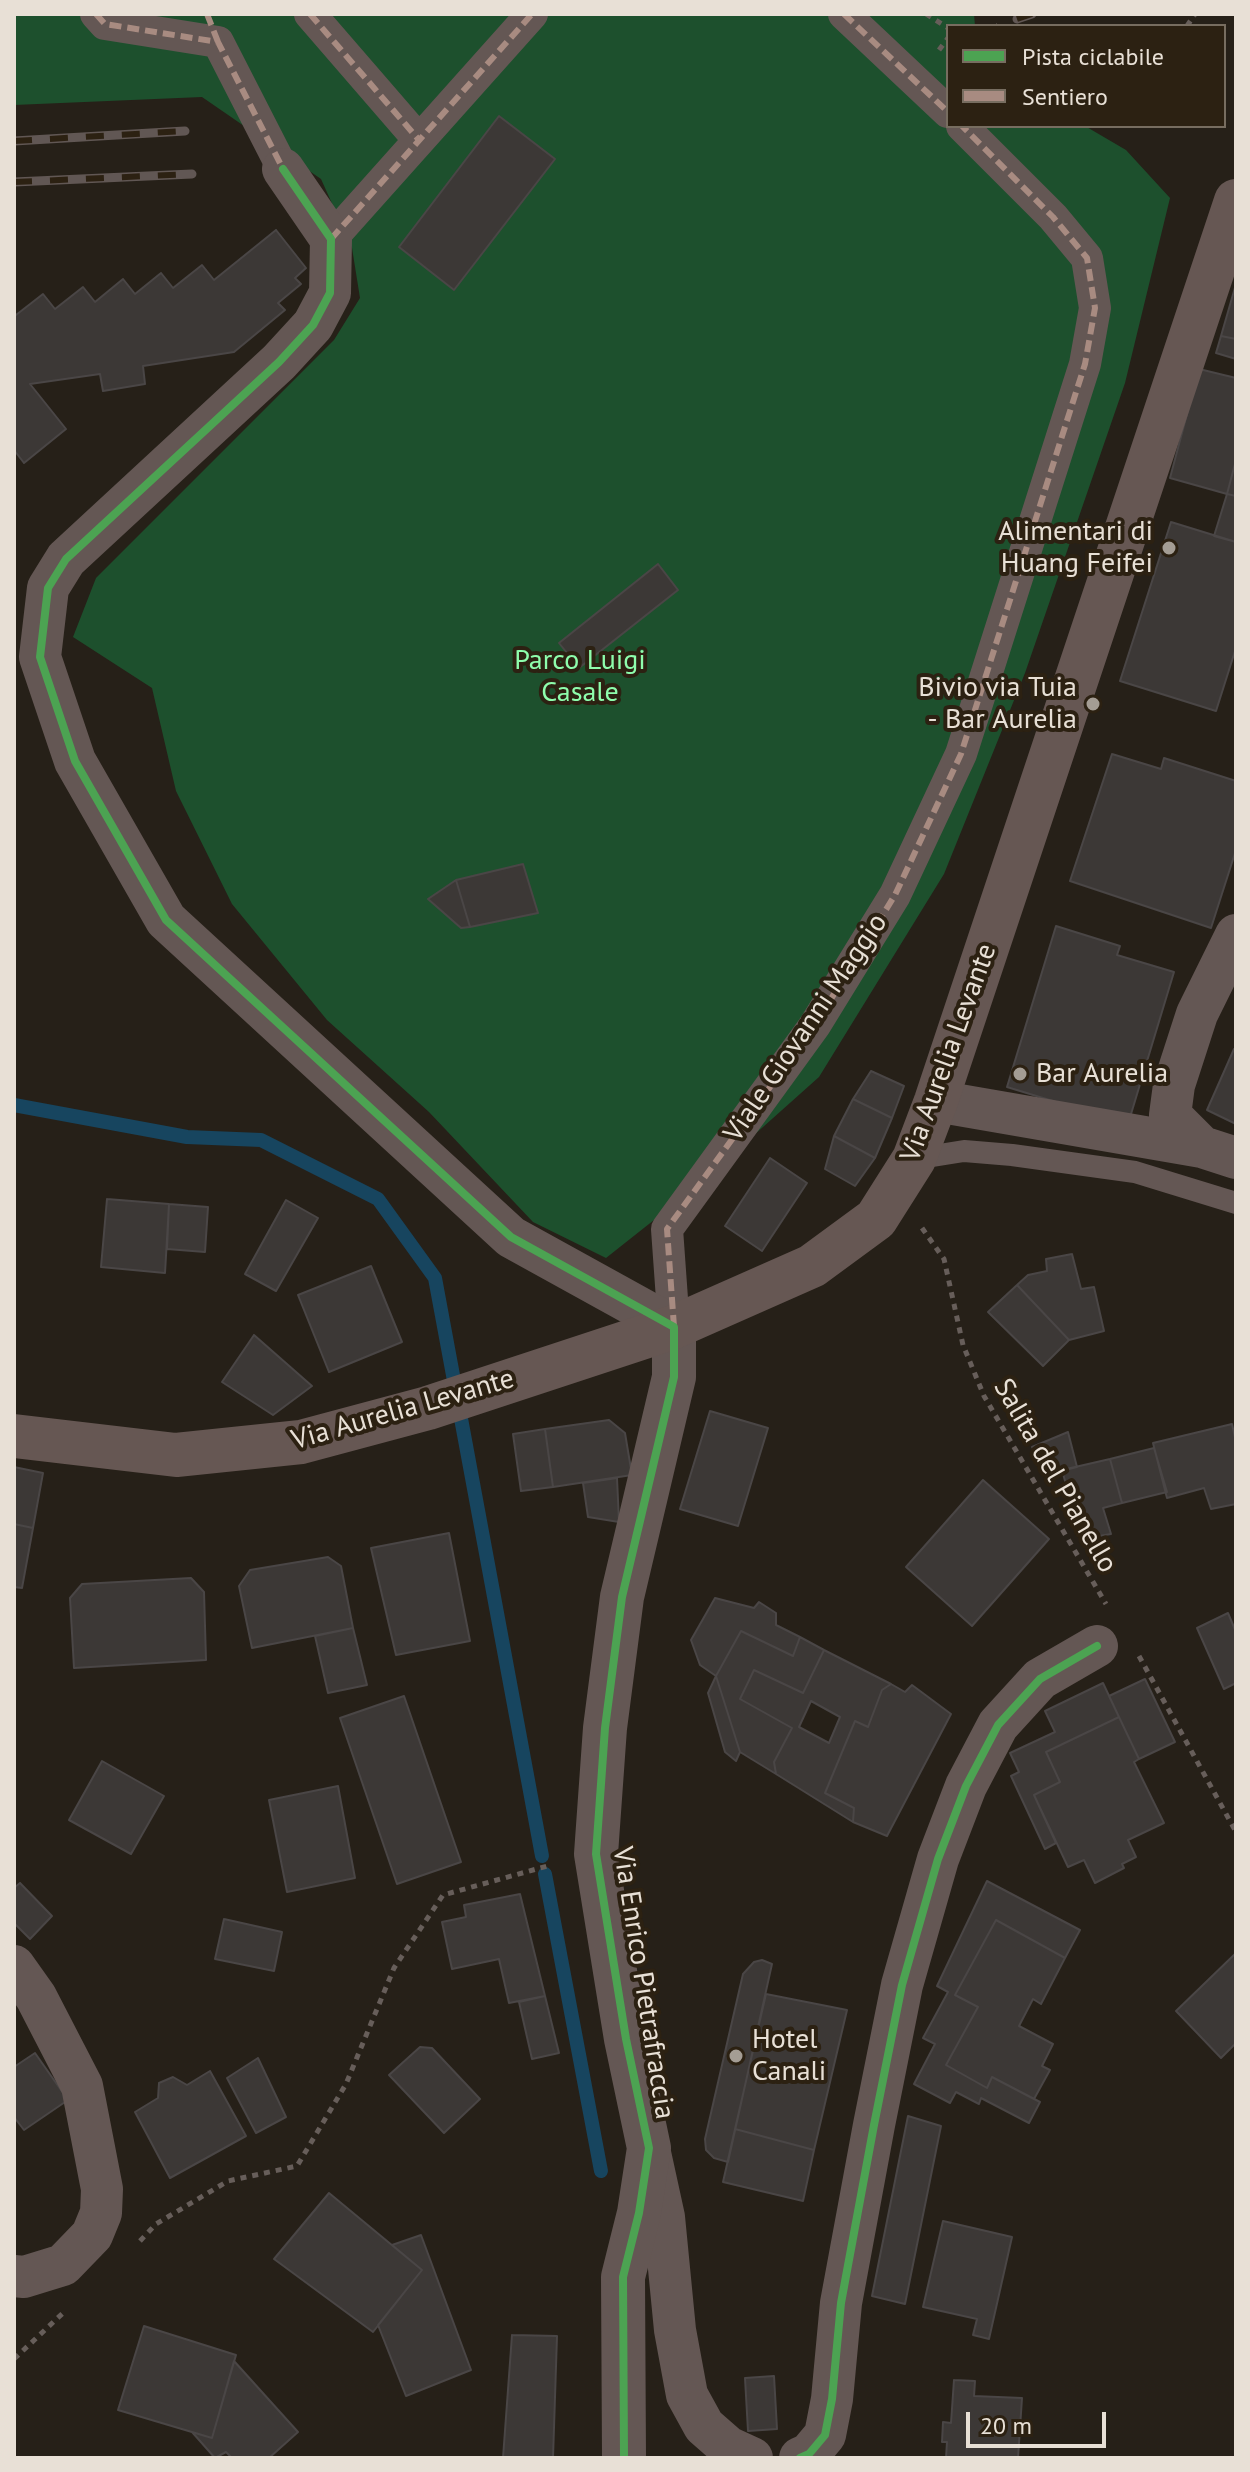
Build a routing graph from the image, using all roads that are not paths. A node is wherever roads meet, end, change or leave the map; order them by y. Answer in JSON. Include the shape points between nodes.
{"nodes":[{"id":1,"x":96,"y":14,"type":"edge"},
{"id":2,"x":310,"y":14,"type":"edge"},
{"id":3,"x":532,"y":14,"type":"edge"},
{"id":4,"x":844,"y":14,"type":"edge"},
{"id":5,"x":212,"y":28,"type":"edge"},
{"id":6,"x":946,"y":110,"type":"edge"},
{"id":7,"x":964,"y":128,"type":"edge"},
{"id":8,"x":419,"y":140,"type":"junction"},
{"id":9,"x":283,"y":169,"type":"joint"},
{"id":10,"x":1236,"y":201,"type":"edge"},
{"id":11,"x":331,"y":239,"type":"junction"},
{"id":12,"x":1236,"y":935,"type":"edge"},
{"id":13,"x":936,"y":1101,"type":"junction"},
{"id":14,"x":1219,"y":1153,"type":"edge"},
{"id":15,"x":914,"y":1159,"type":"junction"},
{"id":16,"x":1236,"y":1203,"type":"edge"},
{"id":17,"x":674,"y":1327,"type":"junction"},
{"id":18,"x":14,"y":1436,"type":"edge"},
{"id":19,"x":1113,"y":1634,"type":"road end"},
{"id":20,"x":14,"y":1966,"type":"edge"},
{"id":21,"x":649,"y":2148,"type":"junction"},
{"id":22,"x":14,"y":2276,"type":"edge"},
{"id":23,"x":624,"y":2458,"type":"edge"},
{"id":24,"x":752,"y":2458,"type":"edge"},
{"id":25,"x":800,"y":2458,"type":"edge"}],
"edges":[{"from":1,"to":5,"type":"street","via":[[105,24]]},
{"from":2,"to":8,"type":"street"},
{"from":3,"to":8,"type":"street"},
{"from":4,"to":6,"type":"street"},
{"from":5,"to":9,"type":"street"},
{"from":7,"to":17,"type":"street","name":"Viale Giovanni Maggio","via":[[1087,258],[1095,308],[1085,364],[961,754],[895,895],[815,1025],[667,1229]]},
{"from":8,"to":11,"type":"street"},
{"from":9,"to":11,"type":"street"},
{"from":10,"to":13,"type":"main road","name":"Via Aurelia Levante"},
{"from":11,"to":17,"type":"street","via":[[330,293],[313,325],[66,559],[48,588],[40,657],[75,761],[166,920],[511,1237]]},
{"from":12,"to":14,"type":"street","via":[[1197,1014],[1170,1115]]},
{"from":13,"to":14,"type":"street"},
{"from":13,"to":15,"type":"main road","name":"Via Aurelia Levante"},
{"from":15,"to":16,"type":"lane","via":[[964,1151],[1012,1155],[1135,1172]]},
{"from":15,"to":17,"type":"main road","name":"Via Aurelia Levante","via":[[876,1219],[849,1241],[812,1266]]},
{"from":17,"to":18,"type":"main road","name":"Via Aurelia Levante","via":[[428,1408],[301,1442],[176,1455]]},
{"from":17,"to":21,"type":"street","name":"Via Enrico Pietrafraccia","via":[[674,1377],[622,1597],[596,1854]]},
{"from":19,"to":25,"type":"street","via":[[1040,1679],[998,1725],[966,1786],[938,1859],[902,1985],[877,2110],[841,2303],[825,2435]]},
{"from":20,"to":22,"type":"street","via":[[82,2086],[102,2189],[101,2213],[92,2235],[63,2265]]},
{"from":21,"to":23,"type":"street","name":"Via Enrico Pietrafraccia","via":[[623,2277]]},
{"from":21,"to":24,"type":"street","via":[[664,2217],[687,2395],[704,2426],[728,2447]]}]}
